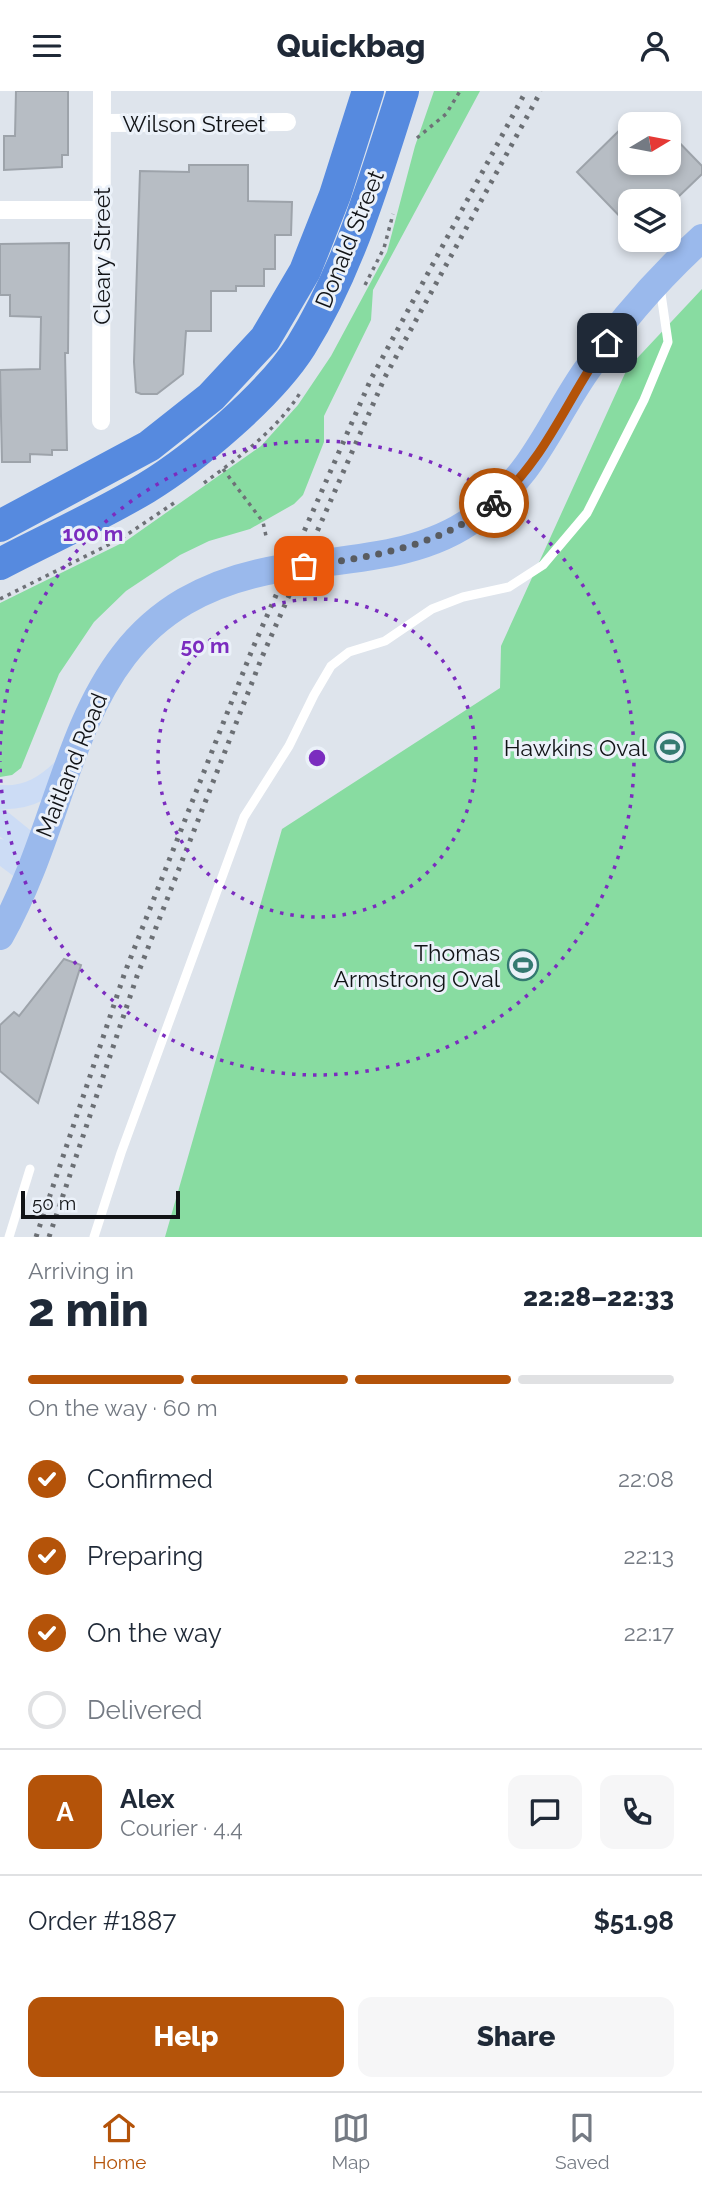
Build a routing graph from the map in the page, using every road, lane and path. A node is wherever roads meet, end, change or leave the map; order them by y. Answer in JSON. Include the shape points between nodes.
{"nodes":[{"id":1,"x":102,"y":91,"type":"edge"},
{"id":2,"x":368,"y":91,"type":"edge"},
{"id":3,"x":402,"y":91,"type":"edge"},
{"id":4,"x":102,"y":123,"type":"junction"},
{"id":5,"x":287,"y":123,"type":"dead end"},
{"id":6,"x":0,"y":210,"type":"edge"},
{"id":7,"x":101,"y":210,"type":"junction"},
{"id":8,"x":702,"y":238,"type":"edge"},
{"id":9,"x":659,"y":279,"type":"junction"},
{"id":10,"x":101,"y":421,"type":"dead end"},
{"id":11,"x":223,"y":469,"type":"dead end"},
{"id":12,"x":4,"y":522,"type":"edge"},
{"id":13,"x":266,"y":535,"type":"dead end"},
{"id":14,"x":0,"y":564,"type":"edge"},
{"id":15,"x":67,"y":767,"type":"junction"},
{"id":16,"x":0,"y":797,"type":"edge"},
{"id":17,"x":0,"y":821,"type":"edge"},
{"id":18,"x":0,"y":851,"type":"edge"},
{"id":19,"x":32,"y":861,"type":"junction"},
{"id":20,"x":6,"y":924,"type":"edge"},
{"id":21,"x":30,"y":1169,"type":"dead end"},
{"id":22,"x":9,"y":1237,"type":"edge"},
{"id":23,"x":94,"y":1237,"type":"edge"}],
"edges":[{"from":1,"to":4,"type":"street","name":"Cleary Street"},
{"from":2,"to":12,"type":"highway","name":"Donald Street","via":[[305,271],[265,339],[211,397],[149,446]]},
{"from":3,"to":14,"type":"highway","name":"Donald Street","via":[[361,220],[334,287],[299,348],[254,401],[203,448],[145,488]]},
{"from":4,"to":5,"type":"street","name":"Wilson Street"},
{"from":4,"to":7,"type":"street","name":"Cleary Street"},
{"from":6,"to":7,"type":"street"},
{"from":7,"to":10,"type":"street","name":"Cleary Street"},
{"from":8,"to":9,"type":"main road","name":"Maitland Road"},
{"from":9,"to":15,"type":"main road","name":"Maitland Road","via":[[583,375],[529,466],[500,498],[444,536],[357,559],[229,580],[191,597],[158,619],[109,674],[87,713]]},
{"from":9,"to":23,"type":"lane","via":[[668,342],[587,513],[543,565],[509,587],[432,609],[385,641],[349,652],[331,666],[289,746],[244,817]]},
{"from":11,"to":13,"type":"path","via":[[263,522]]},
{"from":15,"to":16,"type":"main road","via":[[50,785]]},
{"from":15,"to":19,"type":"main road","name":"Maitland Road"},
{"from":17,"to":19,"type":"main road"},
{"from":18,"to":19,"type":"main road"},
{"from":19,"to":20,"type":"main road","name":"Maitland Road"},
{"from":21,"to":22,"type":"lane"}]}
